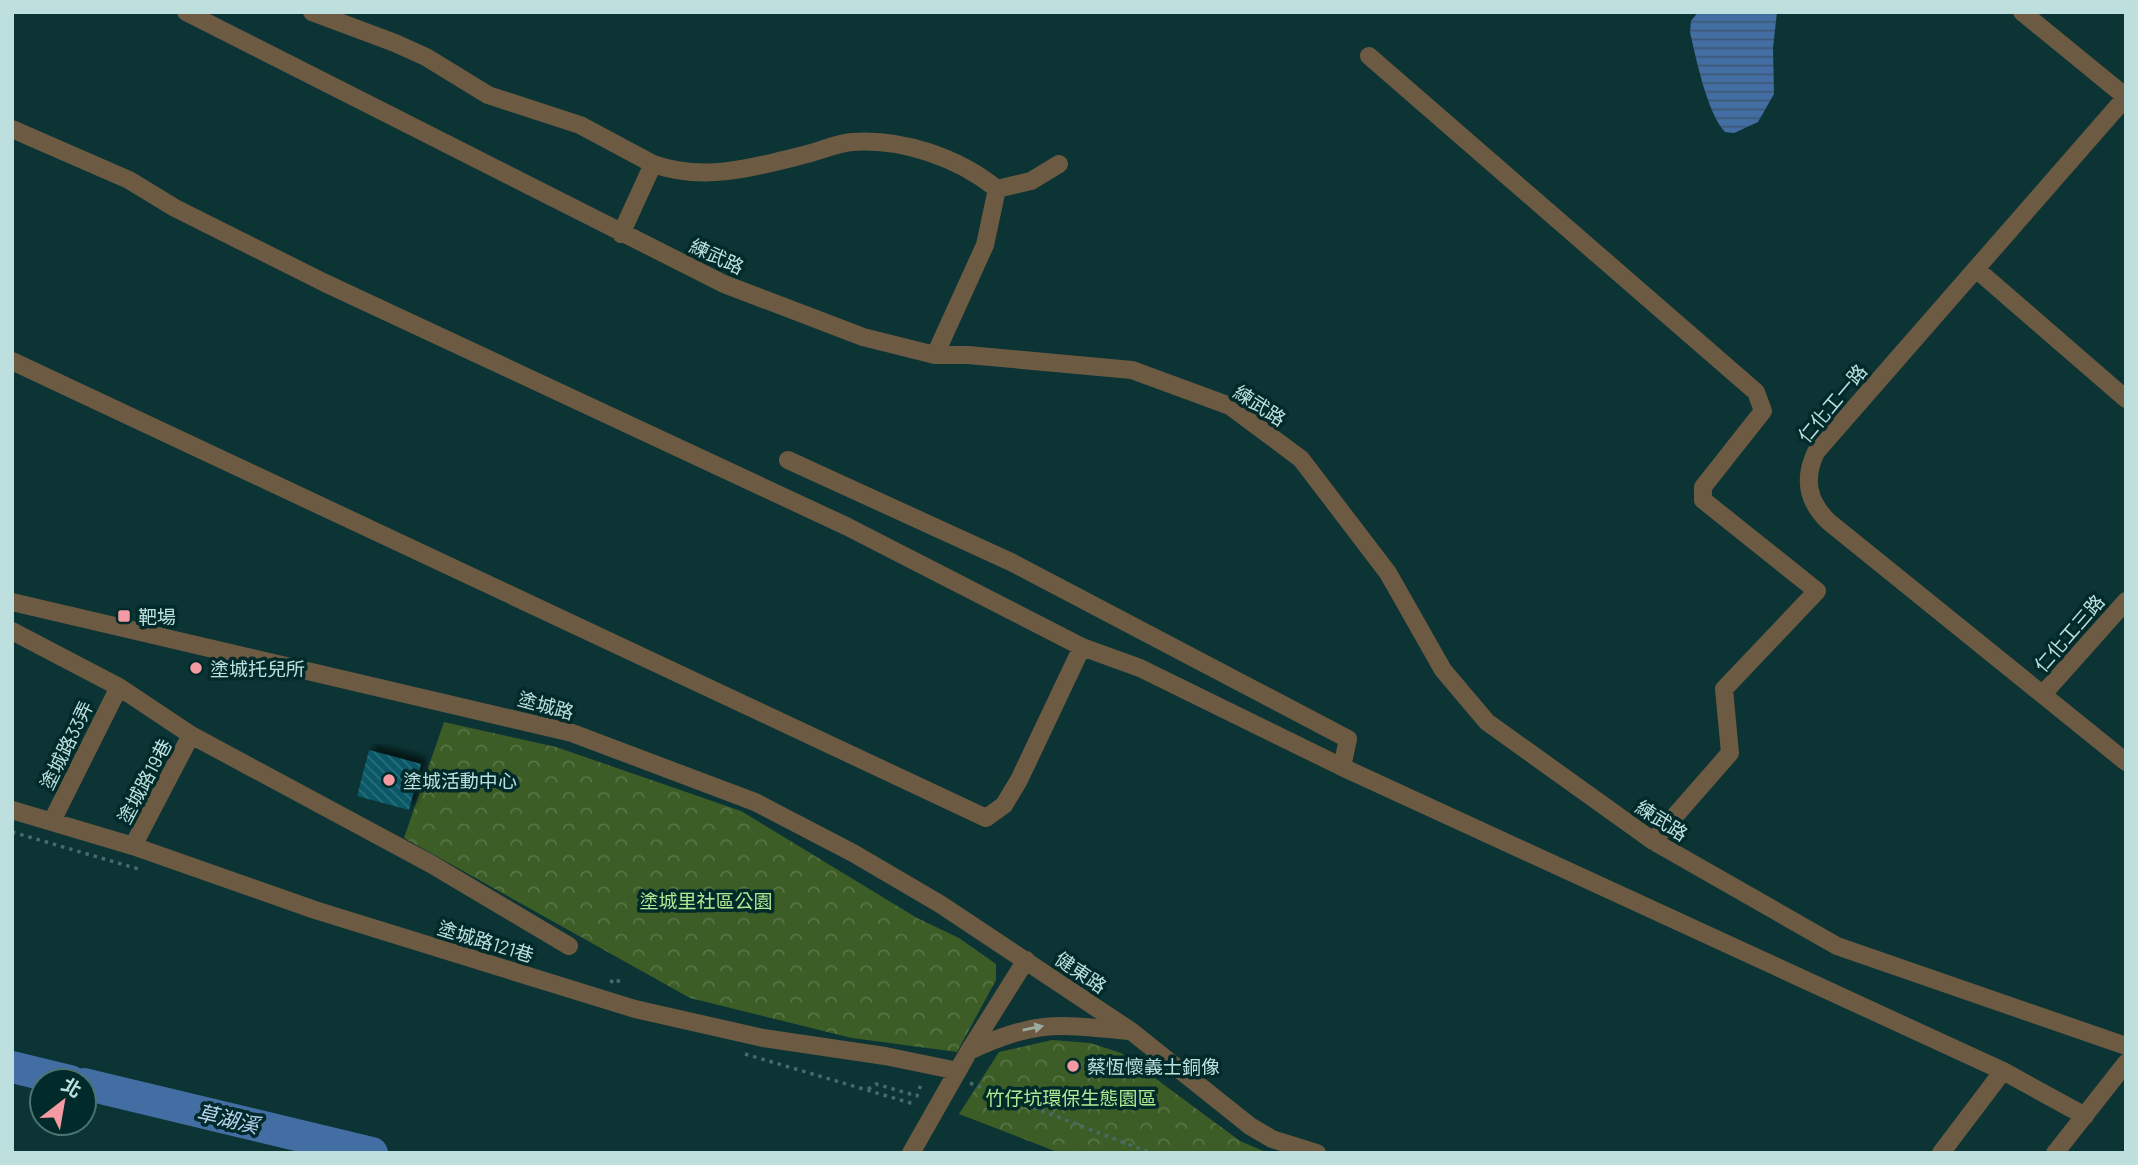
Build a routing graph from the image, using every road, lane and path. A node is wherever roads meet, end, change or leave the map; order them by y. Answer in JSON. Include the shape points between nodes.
{"nodes":[{"id":1,"x":186,"y":12,"type":"edge"},
{"id":2,"x":313,"y":12,"type":"edge"},
{"id":3,"x":2022,"y":12,"type":"edge"},
{"id":4,"x":1369,"y":56,"type":"dead end"},
{"id":5,"x":2126,"y":97,"type":"edge"},
{"id":6,"x":12,"y":129,"type":"edge"},
{"id":7,"x":653,"y":164,"type":"junction"},
{"id":8,"x":1059,"y":164,"type":"dead end"},
{"id":9,"x":997,"y":188,"type":"junction"},
{"id":10,"x":621,"y":234,"type":"junction"},
{"id":11,"x":1976,"y":269,"type":"junction"},
{"id":12,"x":935,"y":355,"type":"junction"},
{"id":13,"x":12,"y":361,"type":"edge"},
{"id":14,"x":2126,"y":399,"type":"edge"},
{"id":15,"x":788,"y":460,"type":"dead end"},
{"id":16,"x":2126,"y":601,"type":"edge"},
{"id":17,"x":12,"y":602,"type":"edge"},
{"id":18,"x":12,"y":631,"type":"edge"},
{"id":19,"x":1082,"y":647,"type":"junction"},
{"id":20,"x":119,"y":687,"type":"junction"},
{"id":21,"x":2044,"y":693,"type":"junction"},
{"id":22,"x":191,"y":735,"type":"junction"},
{"id":23,"x":2126,"y":762,"type":"edge"},
{"id":24,"x":1342,"y":767,"type":"junction"},
{"id":25,"x":12,"y":810,"type":"edge"},
{"id":26,"x":52,"y":821,"type":"junction"},
{"id":27,"x":1653,"y":841,"type":"junction"},
{"id":28,"x":133,"y":846,"type":"junction"},
{"id":29,"x":569,"y":946,"type":"dead end"},
{"id":30,"x":1026,"y":960,"type":"junction"},
{"id":31,"x":1131,"y":1031,"type":"junction"},
{"id":32,"x":2126,"y":1046,"type":"edge"},
{"id":33,"x":969,"y":1051,"type":"junction"},
{"id":34,"x":2126,"y":1063,"type":"edge"},
{"id":35,"x":2003,"y":1071,"type":"junction"},
{"id":36,"x":955,"y":1076,"type":"junction"},
{"id":37,"x":924,"y":1077,"type":"dead end"},
{"id":38,"x":868,"y":1089,"type":"dead end"},
{"id":39,"x":2085,"y":1116,"type":"junction"},
{"id":40,"x":911,"y":1153,"type":"edge"},
{"id":41,"x":1151,"y":1153,"type":"edge"},
{"id":42,"x":1317,"y":1153,"type":"edge"},
{"id":43,"x":1941,"y":1153,"type":"edge"},
{"id":44,"x":2055,"y":1153,"type":"edge"}],
"edges":[{"from":1,"to":10,"type":"street","name":"練武路"},
{"from":2,"to":7,"type":"street","via":[[426,57],[488,95],[580,125]]},
{"from":3,"to":5,"type":"street"},
{"from":4,"to":27,"type":"street","via":[[1756,392],[1763,411],[1703,487],[1703,500],[1817,591],[1724,689],[1730,753]]},
{"from":5,"to":11,"type":"street","name":"仁化工一路"},
{"from":6,"to":19,"type":"street","via":[[129,180],[325,283],[846,526]]},
{"from":7,"to":9,"type":"street","via":[[669,170],[736,172],[852,142],[890,144],[963,164]]},
{"from":7,"to":10,"type":"street"},
{"from":8,"to":9,"type":"street","via":[[1031,181]]},
{"from":9,"to":12,"type":"street","via":[[985,245]]},
{"from":10,"to":12,"type":"street","name":"練武路","via":[[737,289],[863,337]]},
{"from":11,"to":14,"type":"street"},
{"from":11,"to":21,"type":"street","name":"仁化工一路","via":[[1816,452],[1808,484],[1814,507],[1829,522]]},
{"from":12,"to":27,"type":"street","name":"練武路","via":[[1132,370],[1230,406],[1301,459],[1388,573],[1443,670],[1487,722]]},
{"from":13,"to":19,"type":"street","via":[[986,818],[1004,805],[1019,780]]},
{"from":15,"to":24,"type":"street","via":[[1011,562],[1348,739]]},
{"from":16,"to":21,"type":"street","name":"仁化工三路"},
{"from":17,"to":30,"type":"street","name":"塗城路","via":[[572,733],[755,802],[940,904]]},
{"from":18,"to":20,"type":"street"},
{"from":19,"to":24,"type":"street","via":[[1140,668]]},
{"from":20,"to":22,"type":"street"},
{"from":20,"to":26,"type":"street","name":"塗城路33弄"},
{"from":21,"to":23,"type":"street","name":"仁化工一路"},
{"from":22,"to":28,"type":"street","name":"塗城路19巷"},
{"from":22,"to":29,"type":"street","via":[[419,858]]},
{"from":24,"to":35,"type":"street"},
{"from":25,"to":26,"type":"street","name":"塗城路121巷"},
{"from":26,"to":28,"type":"street","name":"塗城路121巷"},
{"from":27,"to":32,"type":"street","name":"練武路","via":[[1837,946]]},
{"from":28,"to":36,"type":"street","name":"塗城路121巷","via":[[315,910],[635,1009],[763,1038],[885,1056]]},
{"from":30,"to":31,"type":"street","name":"健東路"},
{"from":30,"to":33,"type":"street","name":"健東路"},
{"from":33,"to":31,"type":"street","one_way":true,"via":[[1007,1033],[1038,1026]]},
{"from":31,"to":42,"type":"street","name":"健東路","via":[[1250,1126],[1272,1139]]},
{"from":33,"to":36,"type":"street","name":"健東路"},
{"from":34,"to":39,"type":"street"},
{"from":35,"to":39,"type":"street"},
{"from":35,"to":43,"type":"street"},
{"from":36,"to":40,"type":"street","name":"健東路"},
{"from":36,"to":41,"type":"path"},
{"from":37,"to":38,"type":"path","via":[[917,1096],[876,1084]]},
{"from":39,"to":44,"type":"street"}]}
